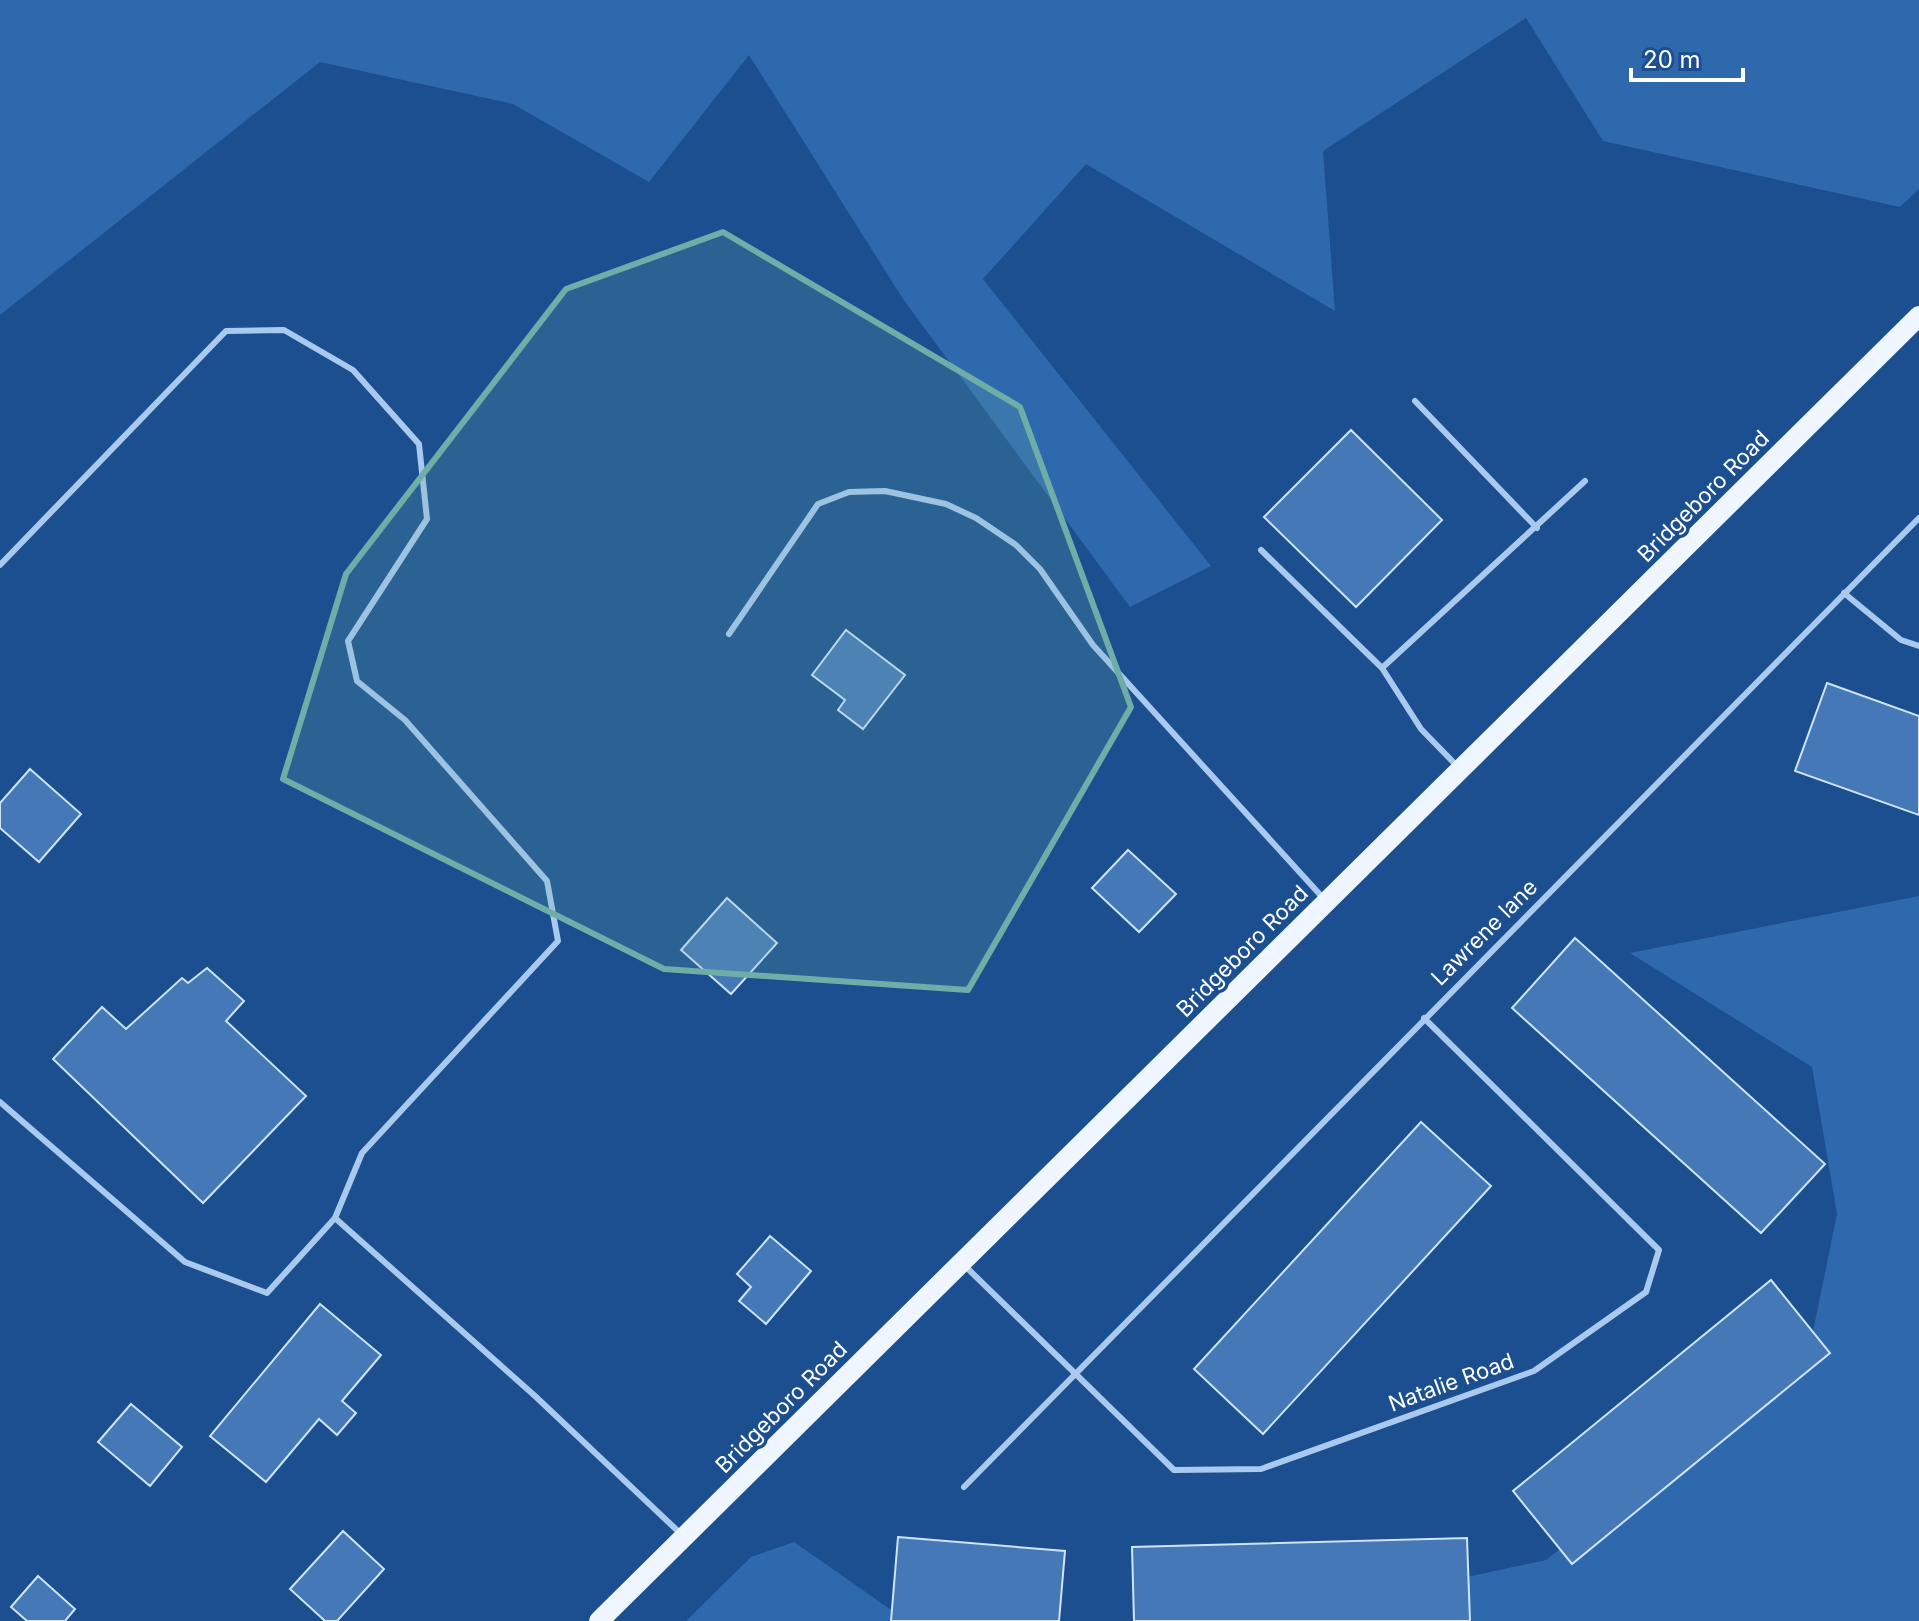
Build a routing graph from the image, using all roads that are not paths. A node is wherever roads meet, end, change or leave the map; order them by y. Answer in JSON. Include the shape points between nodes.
{"nodes":[{"id":1,"x":1919,"y":316,"type":"edge"},
{"id":2,"x":1415,"y":401,"type":"dead end"},
{"id":3,"x":1585,"y":481,"type":"dead end"},
{"id":4,"x":1919,"y":518,"type":"edge"},
{"id":5,"x":1537,"y":528,"type":"junction"},
{"id":6,"x":1261,"y":550,"type":"dead end"},
{"id":7,"x":0,"y":565,"type":"edge"},
{"id":8,"x":1844,"y":593,"type":"junction"},
{"id":9,"x":729,"y":634,"type":"dead end"},
{"id":10,"x":1919,"y":646,"type":"edge"},
{"id":11,"x":1382,"y":668,"type":"junction"},
{"id":12,"x":1461,"y":769,"type":"junction"},
{"id":13,"x":1327,"y":901,"type":"junction"},
{"id":14,"x":1424,"y":1018,"type":"junction"},
{"id":15,"x":0,"y":1102,"type":"edge"},
{"id":16,"x":335,"y":1218,"type":"junction"},
{"id":17,"x":962,"y":1262,"type":"junction"},
{"id":18,"x":1077,"y":1376,"type":"junction"},
{"id":19,"x":964,"y":1487,"type":"dead end"},
{"id":20,"x":684,"y":1537,"type":"junction"},
{"id":21,"x":599,"y":1621,"type":"edge"}],
"edges":[{"from":1,"to":12,"type":"main road","name":"Bridgeboro Road"},
{"from":2,"to":5,"type":"lane"},
{"from":3,"to":5,"type":"lane"},
{"from":4,"to":8,"type":"lane","name":"Lawrene lane"},
{"from":5,"to":11,"type":"lane"},
{"from":6,"to":11,"type":"lane"},
{"from":7,"to":16,"type":"lane","via":[[226,331],[284,330],[353,370],[419,444],[427,519],[348,641],[357,681],[405,720],[547,881],[558,941],[362,1153]]},
{"from":8,"to":10,"type":"lane","via":[[1901,640]]},
{"from":8,"to":14,"type":"lane","name":"Lawrene lane"},
{"from":9,"to":13,"type":"lane","via":[[818,504],[849,492],[885,491],[946,504],[1003,536],[1040,569],[1093,645]]},
{"from":11,"to":12,"type":"lane","via":[[1421,729]]},
{"from":12,"to":13,"type":"main road","name":"Bridgeboro Road"},
{"from":13,"to":17,"type":"main road","name":"Bridgeboro Road"},
{"from":14,"to":18,"type":"lane","name":"Lawrene lane"},
{"from":14,"to":18,"type":"lane","name":"Natalie Road","via":[[1659,1250],[1646,1292],[1534,1371],[1261,1469],[1174,1470]]},
{"from":15,"to":16,"type":"lane","via":[[185,1262],[267,1293]]},
{"from":16,"to":20,"type":"lane"},
{"from":17,"to":18,"type":"lane","name":"Natalie Road"},
{"from":17,"to":20,"type":"main road","name":"Bridgeboro Road"},
{"from":18,"to":19,"type":"lane","name":"Lawrene lane"},
{"from":20,"to":21,"type":"main road","name":"Bridgeboro Road"}]}
